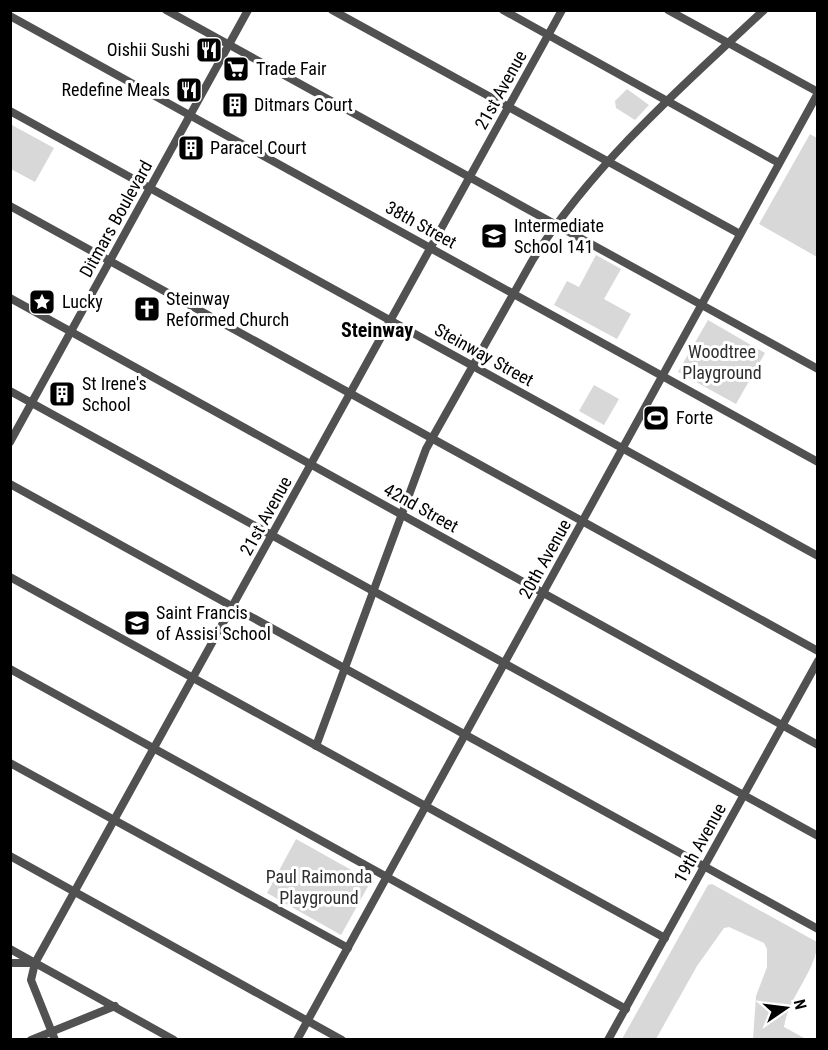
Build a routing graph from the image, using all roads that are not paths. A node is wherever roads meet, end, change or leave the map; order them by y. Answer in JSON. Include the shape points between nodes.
{"nodes":[{"id":1,"x":166,"y":10,"type":"edge"},
{"id":2,"x":248,"y":10,"type":"edge"},
{"id":3,"x":332,"y":10,"type":"edge"},
{"id":4,"x":503,"y":10,"type":"edge"},
{"id":5,"x":562,"y":10,"type":"edge"},
{"id":6,"x":668,"y":10,"type":"edge"},
{"id":7,"x":764,"y":10,"type":"edge"},
{"id":8,"x":10,"y":16,"type":"edge"},
{"id":9,"x":548,"y":35,"type":"junction"},
{"id":10,"x":728,"y":43,"type":"junction"},
{"id":11,"x":229,"y":45,"type":"junction"},
{"id":12,"x":818,"y":93,"type":"edge"},
{"id":13,"x":667,"y":100,"type":"junction"},
{"id":14,"x":508,"y":107,"type":"junction"},
{"id":15,"x":10,"y":111,"type":"edge"},
{"id":16,"x":190,"y":115,"type":"junction"},
{"id":17,"x":609,"y":163,"type":"junction"},
{"id":18,"x":779,"y":163,"type":"junction"},
{"id":19,"x":470,"y":178,"type":"junction"},
{"id":20,"x":151,"y":188,"type":"junction"},
{"id":21,"x":10,"y":206,"type":"edge"},
{"id":22,"x":557,"y":225,"type":"junction"},
{"id":23,"x":740,"y":234,"type":"junction"},
{"id":24,"x":431,"y":247,"type":"junction"},
{"id":25,"x":110,"y":260,"type":"junction"},
{"id":26,"x":514,"y":294,"type":"junction"},
{"id":27,"x":10,"y":298,"type":"edge"},
{"id":28,"x":701,"y":306,"type":"junction"},
{"id":29,"x":391,"y":320,"type":"junction"},
{"id":30,"x":71,"y":331,"type":"junction"},
{"id":31,"x":474,"y":366,"type":"junction"},
{"id":32,"x":818,"y":369,"type":"edge"},
{"id":33,"x":663,"y":376,"type":"junction"},
{"id":34,"x":10,"y":391,"type":"edge"},
{"id":35,"x":351,"y":393,"type":"junction"},
{"id":36,"x":32,"y":403,"type":"junction"},
{"id":37,"x":433,"y":439,"type":"junction"},
{"id":38,"x":10,"y":442,"type":"edge"},
{"id":39,"x":623,"y":449,"type":"junction"},
{"id":40,"x":818,"y":462,"type":"edge"},
{"id":41,"x":311,"y":464,"type":"junction"},
{"id":42,"x":10,"y":484,"type":"edge"},
{"id":43,"x":401,"y":514,"type":"junction"},
{"id":44,"x":583,"y":521,"type":"junction"},
{"id":45,"x":272,"y":536,"type":"junction"},
{"id":46,"x":818,"y":556,"type":"edge"},
{"id":47,"x":10,"y":578,"type":"edge"},
{"id":48,"x":372,"y":591,"type":"junction"},
{"id":49,"x":544,"y":592,"type":"junction"},
{"id":50,"x":232,"y":607,"type":"junction"},
{"id":51,"x":818,"y":651,"type":"edge"},
{"id":52,"x":818,"y":661,"type":"edge"},
{"id":53,"x":504,"y":664,"type":"junction"},
{"id":54,"x":10,"y":669,"type":"edge"},
{"id":55,"x":344,"y":669,"type":"junction"},
{"id":56,"x":193,"y":678,"type":"junction"},
{"id":57,"x":782,"y":726,"type":"junction"},
{"id":58,"x":465,"y":735,"type":"junction"},
{"id":59,"x":818,"y":745,"type":"edge"},
{"id":60,"x":316,"y":746,"type":"junction"},
{"id":61,"x":154,"y":749,"type":"junction"},
{"id":62,"x":10,"y":763,"type":"edge"},
{"id":63,"x":744,"y":796,"type":"junction"},
{"id":64,"x":426,"y":806,"type":"junction"},
{"id":65,"x":115,"y":821,"type":"junction"},
{"id":66,"x":818,"y":836,"type":"edge"},
{"id":67,"x":10,"y":856,"type":"edge"},
{"id":68,"x":704,"y":867,"type":"junction"},
{"id":69,"x":387,"y":877,"type":"junction"},
{"id":70,"x":75,"y":892,"type":"junction"},
{"id":71,"x":818,"y":929,"type":"edge"},
{"id":72,"x":665,"y":938,"type":"junction"},
{"id":73,"x":348,"y":948,"type":"junction"},
{"id":74,"x":10,"y":949,"type":"edge"},
{"id":75,"x":10,"y":963,"type":"edge"},
{"id":76,"x":35,"y":963,"type":"junction"},
{"id":77,"x":115,"y":1006,"type":"junction"},
{"id":78,"x":626,"y":1009,"type":"junction"},
{"id":79,"x":308,"y":1020,"type":"junction"},
{"id":80,"x":54,"y":1035,"type":"edge"},
{"id":81,"x":32,"y":1040,"type":"edge"},
{"id":82,"x":174,"y":1040,"type":"edge"},
{"id":83,"x":297,"y":1040,"type":"edge"},
{"id":84,"x":342,"y":1040,"type":"edge"},
{"id":85,"x":608,"y":1040,"type":"edge"}],
"edges":[{"from":1,"to":11,"type":"street"},
{"from":2,"to":11,"type":"street","name":"Ditmars Boulevard"},
{"from":3,"to":14,"type":"street"},
{"from":4,"to":9,"type":"street"},
{"from":5,"to":9,"type":"street","name":"21st Avenue"},
{"from":6,"to":10,"type":"street"},
{"from":7,"to":10,"type":"street"},
{"from":8,"to":16,"type":"street","name":"38th Street"},
{"from":9,"to":13,"type":"street"},
{"from":9,"to":14,"type":"street","name":"21st Avenue"},
{"from":10,"to":12,"type":"street"},
{"from":10,"to":13,"type":"street"},
{"from":11,"to":16,"type":"street","name":"Ditmars Boulevard"},
{"from":11,"to":19,"type":"street"},
{"from":12,"to":18,"type":"street","name":"20th Avenue"},
{"from":13,"to":17,"type":"street"},
{"from":13,"to":18,"type":"street"},
{"from":14,"to":17,"type":"street"},
{"from":14,"to":19,"type":"street","name":"21st Avenue"},
{"from":15,"to":20,"type":"street","name":"Steinway Street"},
{"from":16,"to":20,"type":"street","name":"Ditmars Boulevard"},
{"from":16,"to":24,"type":"street","name":"38th Street"},
{"from":17,"to":22,"type":"street"},
{"from":17,"to":23,"type":"street"},
{"from":18,"to":23,"type":"street","name":"20th Avenue"},
{"from":19,"to":22,"type":"street"},
{"from":19,"to":24,"type":"street","name":"21st Avenue"},
{"from":20,"to":25,"type":"street","name":"Ditmars Boulevard"},
{"from":20,"to":29,"type":"street","name":"Steinway Street"},
{"from":21,"to":25,"type":"street"},
{"from":22,"to":26,"type":"street"},
{"from":22,"to":28,"type":"street"},
{"from":23,"to":28,"type":"street","name":"20th Avenue"},
{"from":24,"to":26,"type":"street","name":"38th Street"},
{"from":24,"to":29,"type":"street","name":"21st Avenue"},
{"from":25,"to":30,"type":"street","name":"Ditmars Boulevard"},
{"from":25,"to":35,"type":"street"},
{"from":26,"to":31,"type":"street"},
{"from":26,"to":33,"type":"street","name":"38th Street"},
{"from":27,"to":30,"type":"street","name":"42nd Street"},
{"from":28,"to":32,"type":"street"},
{"from":28,"to":33,"type":"street","name":"20th Avenue"},
{"from":29,"to":31,"type":"street","name":"Steinway Street"},
{"from":29,"to":35,"type":"street","name":"21st Avenue"},
{"from":30,"to":36,"type":"street","name":"Ditmars Boulevard"},
{"from":30,"to":41,"type":"street","name":"42nd Street"},
{"from":31,"to":37,"type":"street"},
{"from":31,"to":39,"type":"street","name":"Steinway Street"},
{"from":33,"to":39,"type":"street","name":"20th Avenue"},
{"from":33,"to":40,"type":"street","name":"38th Street"},
{"from":34,"to":36,"type":"street"},
{"from":35,"to":37,"type":"street"},
{"from":35,"to":41,"type":"street","name":"21st Avenue"},
{"from":36,"to":38,"type":"street","name":"Ditmars Boulevard"},
{"from":36,"to":45,"type":"street"},
{"from":37,"to":43,"type":"street"},
{"from":37,"to":44,"type":"street"},
{"from":39,"to":44,"type":"street","name":"20th Avenue"},
{"from":39,"to":46,"type":"street","name":"Steinway Street"},
{"from":41,"to":43,"type":"street","name":"42nd Street"},
{"from":41,"to":45,"type":"street","name":"21st Avenue"},
{"from":42,"to":50,"type":"street"},
{"from":43,"to":48,"type":"street"},
{"from":43,"to":49,"type":"street","name":"42nd Street"},
{"from":44,"to":49,"type":"street","name":"20th Avenue"},
{"from":44,"to":51,"type":"street"},
{"from":45,"to":48,"type":"street"},
{"from":45,"to":50,"type":"street","name":"21st Avenue"},
{"from":47,"to":56,"type":"street"},
{"from":48,"to":53,"type":"street"},
{"from":48,"to":55,"type":"street"},
{"from":49,"to":53,"type":"street","name":"20th Avenue"},
{"from":49,"to":57,"type":"street","name":"42nd Street"},
{"from":50,"to":55,"type":"street"},
{"from":50,"to":56,"type":"street","name":"21st Avenue"},
{"from":52,"to":57,"type":"street","name":"19th Avenue"},
{"from":53,"to":58,"type":"street","name":"20th Avenue"},
{"from":53,"to":63,"type":"street"},
{"from":54,"to":61,"type":"street"},
{"from":55,"to":58,"type":"street"},
{"from":55,"to":60,"type":"street"},
{"from":56,"to":60,"type":"street"},
{"from":56,"to":61,"type":"street","name":"21st Avenue"},
{"from":57,"to":59,"type":"street","name":"42nd Street"},
{"from":57,"to":63,"type":"street","name":"19th Avenue"},
{"from":58,"to":64,"type":"street","name":"20th Avenue"},
{"from":58,"to":68,"type":"street"},
{"from":60,"to":64,"type":"street"},
{"from":61,"to":65,"type":"street","name":"21st Avenue"},
{"from":61,"to":69,"type":"street"},
{"from":62,"to":65,"type":"street"},
{"from":63,"to":66,"type":"street"},
{"from":63,"to":68,"type":"street","name":"19th Avenue"},
{"from":64,"to":69,"type":"street","name":"20th Avenue"},
{"from":64,"to":72,"type":"street"},
{"from":65,"to":70,"type":"street","name":"21st Avenue"},
{"from":65,"to":73,"type":"street"},
{"from":67,"to":70,"type":"street"},
{"from":68,"to":71,"type":"street"},
{"from":68,"to":72,"type":"street","name":"19th Avenue"},
{"from":69,"to":73,"type":"street","name":"20th Avenue"},
{"from":69,"to":78,"type":"street"},
{"from":70,"to":76,"type":"street","name":"21st Avenue"},
{"from":70,"to":79,"type":"street"},
{"from":72,"to":78,"type":"street","name":"19th Avenue"},
{"from":73,"to":79,"type":"street","name":"20th Avenue"},
{"from":74,"to":76,"type":"street"},
{"from":75,"to":76,"type":"street"},
{"from":76,"to":77,"type":"street"},
{"from":76,"to":80,"type":"street","via":[[31,980]]},
{"from":77,"to":80,"type":"street"},
{"from":77,"to":82,"type":"street"},
{"from":78,"to":85,"type":"street","name":"19th Avenue"},
{"from":79,"to":83,"type":"street","name":"20th Avenue"},
{"from":79,"to":84,"type":"street"},
{"from":80,"to":81,"type":"street"}]}
